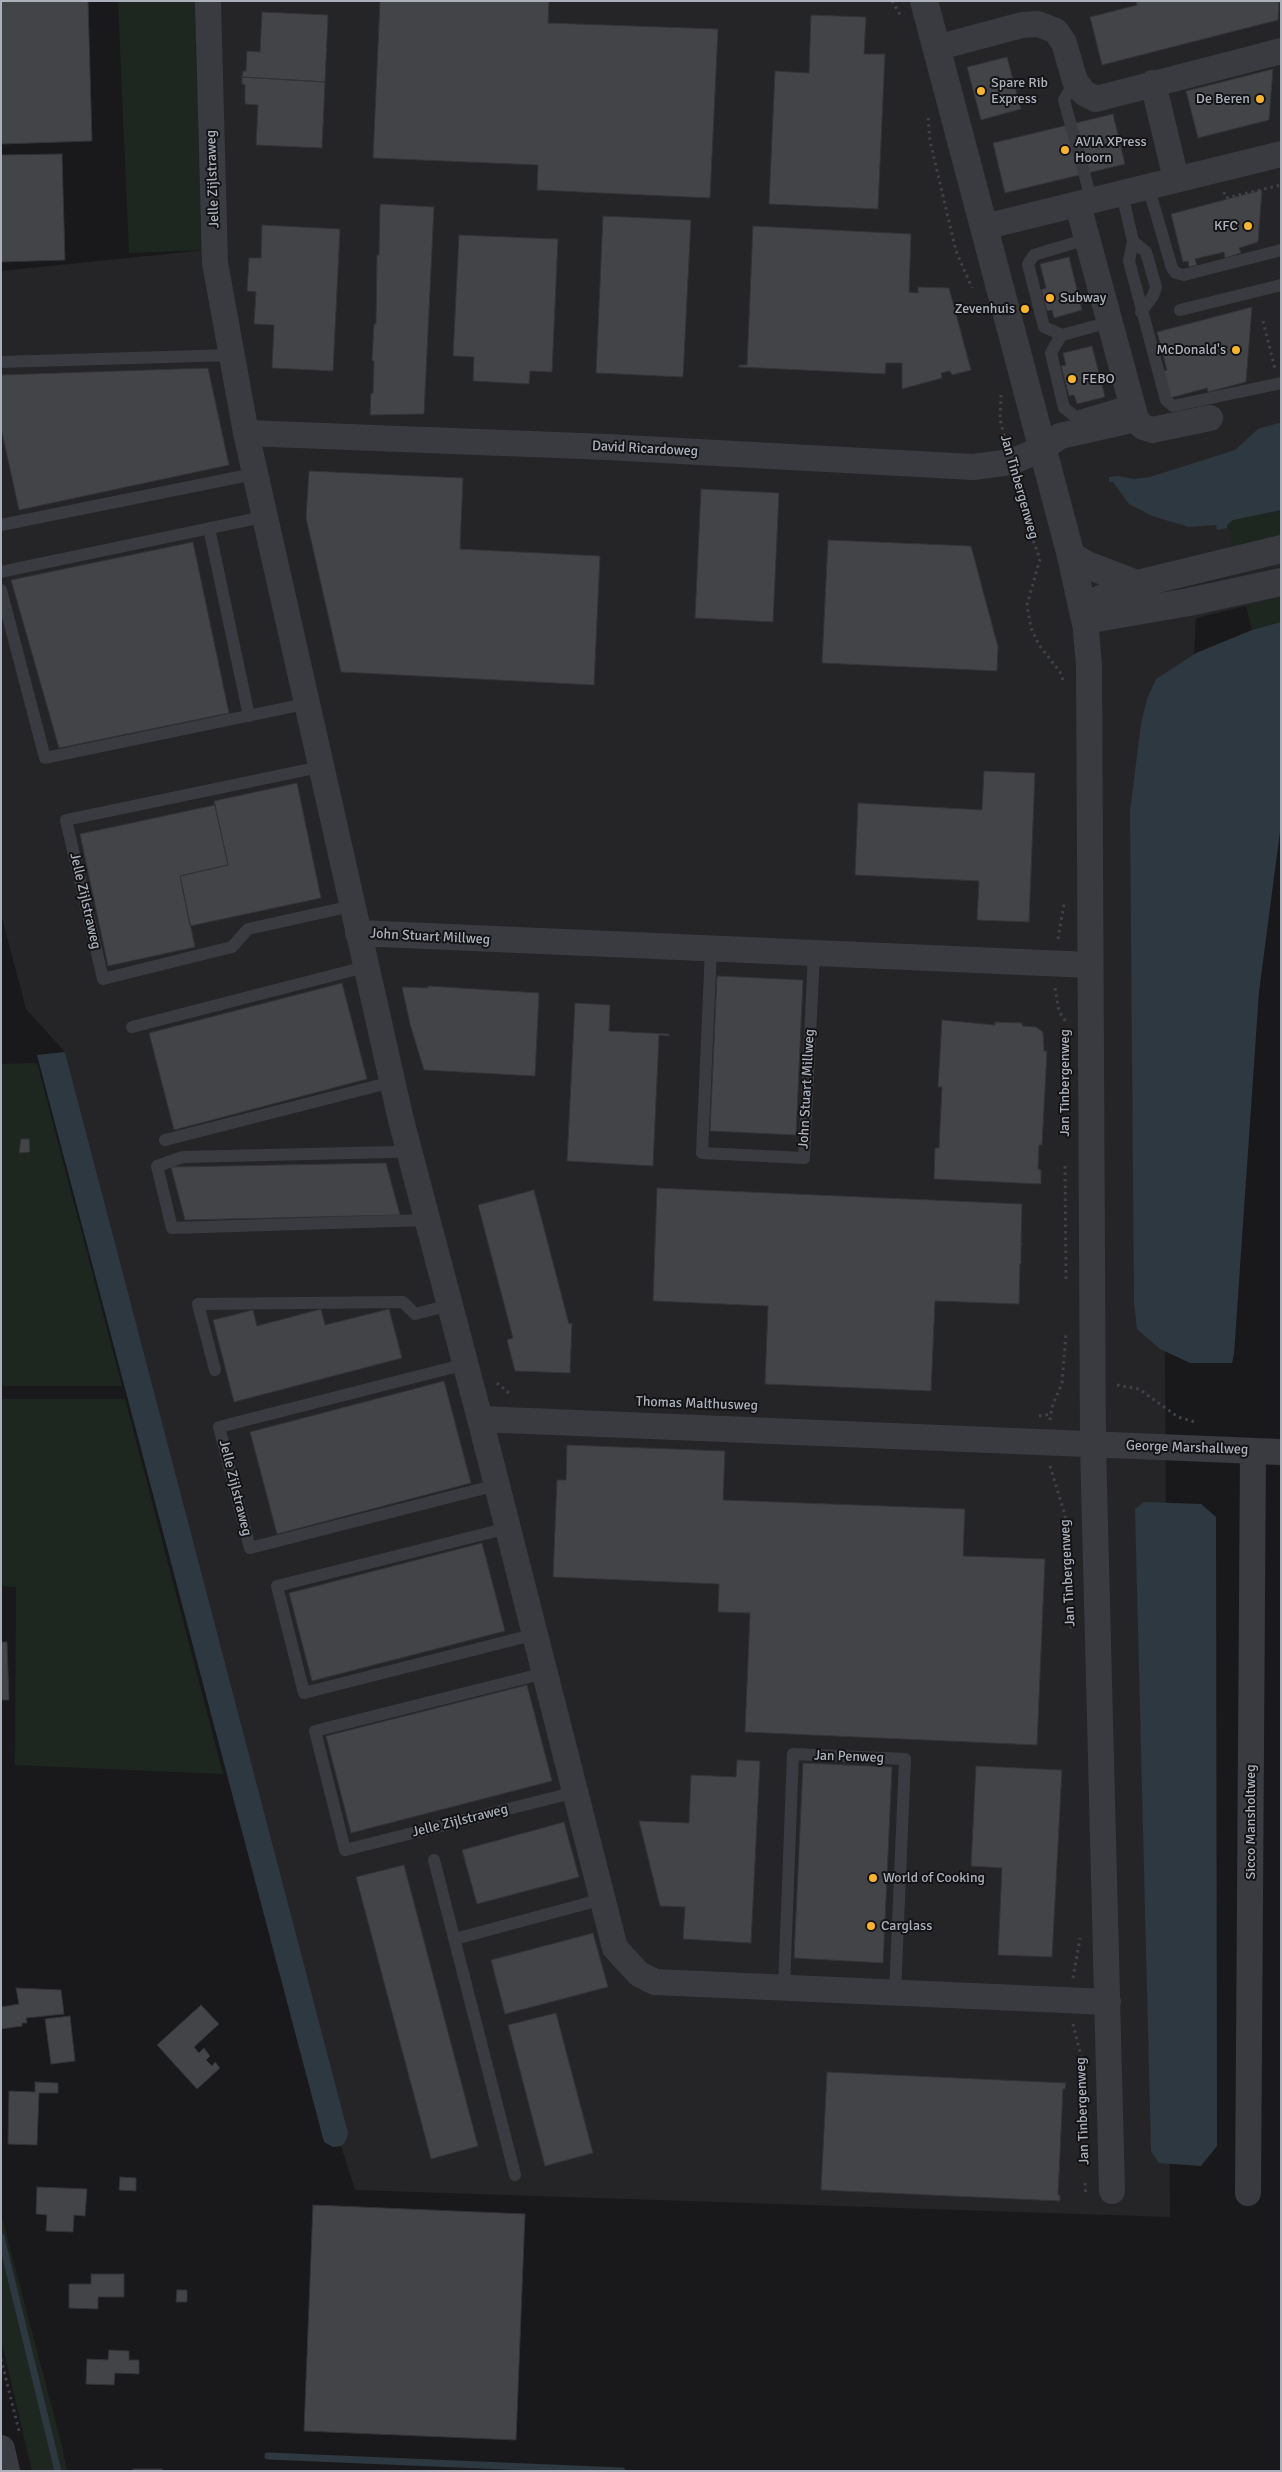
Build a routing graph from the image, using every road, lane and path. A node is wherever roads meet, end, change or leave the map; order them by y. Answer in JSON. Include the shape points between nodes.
{"nodes":[{"id":1,"x":208,"y":1,"type":"edge"},
{"id":2,"x":892,"y":1,"type":"edge"},
{"id":3,"x":924,"y":1,"type":"edge"},
{"id":4,"x":902,"y":18,"type":"dead end"},
{"id":5,"x":936,"y":48,"type":"junction"},
{"id":6,"x":1281,"y":51,"type":"edge"},
{"id":7,"x":1075,"y":81,"type":"junction"},
{"id":8,"x":1153,"y":83,"type":"junction"},
{"id":9,"x":927,"y":111,"type":"dead end"},
{"id":10,"x":1281,"y":154,"type":"edge"},
{"id":11,"x":1176,"y":179,"type":"junction"},
{"id":12,"x":1148,"y":186,"type":"junction"},
{"id":13,"x":1122,"y":194,"type":"junction"},
{"id":14,"x":1085,"y":203,"type":"junction"},
{"id":15,"x":984,"y":227,"type":"junction"},
{"id":16,"x":1087,"y":239,"type":"junction"},
{"id":17,"x":1133,"y":241,"type":"junction"},
{"id":18,"x":1281,"y":250,"type":"edge"},
{"id":19,"x":1281,"y":285,"type":"edge"},
{"id":20,"x":974,"y":292,"type":"dead end"},
{"id":21,"x":1180,"y":310,"type":"dead end"},
{"id":22,"x":1141,"y":312,"type":"junction"},
{"id":23,"x":1263,"y":321,"type":"dead end"},
{"id":24,"x":1110,"y":322,"type":"junction"},
{"id":25,"x":1062,"y":335,"type":"junction"},
{"id":26,"x":232,"y":355,"type":"junction"},
{"id":27,"x":1,"y":362,"type":"edge"},
{"id":28,"x":1280,"y":384,"type":"edge"},
{"id":29,"x":1001,"y":392,"type":"dead end"},
{"id":30,"x":1133,"y":410,"type":"junction"},
{"id":31,"x":1210,"y":418,"type":"dead end"},
{"id":32,"x":246,"y":433,"type":"junction"},
{"id":33,"x":1042,"y":449,"type":"junction"},
{"id":34,"x":1011,"y":462,"type":"junction"},
{"id":35,"x":254,"y":474,"type":"junction"},
{"id":36,"x":263,"y":517,"type":"junction"},
{"id":37,"x":1,"y":525,"type":"edge"},
{"id":38,"x":209,"y":528,"type":"junction"},
{"id":39,"x":1281,"y":549,"type":"edge"},
{"id":40,"x":1071,"y":556,"type":"junction"},
{"id":41,"x":1,"y":572,"type":"edge"},
{"id":42,"x":1281,"y":582,"type":"edge"},
{"id":43,"x":1137,"y":584,"type":"junction"},
{"id":44,"x":1,"y":590,"type":"edge"},
{"id":45,"x":1084,"y":612,"type":"junction"},
{"id":46,"x":1065,"y":687,"type":"dead end"},
{"id":47,"x":305,"y":704,"type":"junction"},
{"id":48,"x":248,"y":716,"type":"junction"},
{"id":49,"x":320,"y":767,"type":"junction"},
{"id":50,"x":1065,"y":899,"type":"dead end"},
{"id":51,"x":352,"y":906,"type":"junction"},
{"id":52,"x":358,"y":933,"type":"junction"},
{"id":53,"x":711,"y":949,"type":"junction"},
{"id":54,"x":814,"y":954,"type":"junction"},
{"id":55,"x":1054,"y":964,"type":"junction"},
{"id":56,"x":1090,"y":966,"type":"junction"},
{"id":57,"x":365,"y":967,"type":"junction"},
{"id":58,"x":132,"y":1027,"type":"dead end"},
{"id":59,"x":1066,"y":1030,"type":"dead end"},
{"id":60,"x":392,"y":1082,"type":"junction"},
{"id":61,"x":165,"y":1140,"type":"dead end"},
{"id":62,"x":408,"y":1148,"type":"junction"},
{"id":63,"x":1065,"y":1162,"type":"dead end"},
{"id":64,"x":428,"y":1220,"type":"junction"},
{"id":65,"x":1066,"y":1283,"type":"dead end"},
{"id":66,"x":450,"y":1305,"type":"junction"},
{"id":67,"x":1067,"y":1327,"type":"dead end"},
{"id":68,"x":466,"y":1364,"type":"junction"},
{"id":69,"x":214,"y":1370,"type":"dead end"},
{"id":70,"x":495,"y":1377,"type":"dead end"},
{"id":71,"x":1062,"y":1383,"type":"junction"},
{"id":72,"x":1092,"y":1383,"type":"junction"},
{"id":73,"x":519,"y":1397,"type":"dead end"},
{"id":74,"x":1051,"y":1414,"type":"junction"},
{"id":75,"x":1034,"y":1417,"type":"dead end"},
{"id":76,"x":480,"y":1419,"type":"junction"},
{"id":77,"x":1197,"y":1422,"type":"dead end"},
{"id":78,"x":1049,"y":1444,"type":"junction"},
{"id":79,"x":1093,"y":1445,"type":"junction"},
{"id":80,"x":1253,"y":1451,"type":"junction"},
{"id":81,"x":1281,"y":1452,"type":"edge"},
{"id":82,"x":497,"y":1485,"type":"junction"},
{"id":83,"x":508,"y":1528,"type":"junction"},
{"id":84,"x":1072,"y":1632,"type":"dead end"},
{"id":85,"x":536,"y":1634,"type":"junction"},
{"id":86,"x":545,"y":1673,"type":"junction"},
{"id":87,"x":576,"y":1792,"type":"junction"},
{"id":88,"x":434,"y":1860,"type":"dead end"},
{"id":89,"x":603,"y":1900,"type":"junction"},
{"id":90,"x":1080,"y":1937,"type":"dead end"},
{"id":91,"x":455,"y":1939,"type":"junction"},
{"id":92,"x":784,"y":1988,"type":"junction"},
{"id":93,"x":895,"y":1992,"type":"junction"},
{"id":94,"x":1072,"y":2000,"type":"junction"},
{"id":95,"x":1108,"y":2002,"type":"junction"},
{"id":96,"x":1083,"y":2074,"type":"dead end"},
{"id":97,"x":515,"y":2175,"type":"dead end"},
{"id":98,"x":1085,"y":2177,"type":"dead end"},
{"id":99,"x":1112,"y":2191,"type":"dead end"},
{"id":100,"x":1248,"y":2193,"type":"dead end"},
{"id":101,"x":1086,"y":2196,"type":"dead end"},
{"id":102,"x":1,"y":2359,"type":"edge"},
{"id":103,"x":10,"y":2443,"type":"edge"},
{"id":104,"x":6,"y":2471,"type":"edge"}],
"edges":[{"from":1,"to":26,"type":"street","name":"Jelle Zijlstraweg","via":[[215,263]]},
{"from":2,"to":4,"type":"path"},
{"from":3,"to":5,"type":"street","name":"Jan Tinbergenweg"},
{"from":5,"to":7,"type":"street","via":[[1022,25],[1038,24],[1056,32],[1064,43]]},
{"from":5,"to":15,"type":"street","name":"Jan Tinbergenweg"},
{"from":6,"to":8,"type":"street"},
{"from":7,"to":8,"type":"street","via":[[1084,93],[1096,99]]},
{"from":7,"to":14,"type":"lane","via":[[1064,100]]},
{"from":8,"to":11,"type":"street"},
{"from":9,"to":20,"type":"path","via":[[930,141],[956,251]]},
{"from":10,"to":11,"type":"street"},
{"from":11,"to":12,"type":"street"},
{"from":12,"to":13,"type":"street"},
{"from":12,"to":18,"type":"lane","via":[[1176,273],[1184,275]]},
{"from":13,"to":14,"type":"street"},
{"from":13,"to":17,"type":"lane"},
{"from":14,"to":15,"type":"street"},
{"from":14,"to":16,"type":"street"},
{"from":15,"to":33,"type":"street","name":"Jan Tinbergenweg"},
{"from":16,"to":24,"type":"street"},
{"from":16,"to":25,"type":"lane","via":[[1034,255],[1028,264],[1044,327]]},
{"from":17,"to":22,"type":"lane","via":[[1129,261]]},
{"from":17,"to":22,"type":"lane","via":[[1146,252],[1156,287]]},
{"from":19,"to":21,"type":"lane"},
{"from":22,"to":28,"type":"lane","via":[[1161,388],[1173,406]]},
{"from":23,"to":28,"type":"path"},
{"from":24,"to":25,"type":"lane"},
{"from":24,"to":30,"type":"street"},
{"from":25,"to":30,"type":"lane","via":[[1051,353],[1064,408],[1076,417]]},
{"from":26,"to":27,"type":"lane"},
{"from":26,"to":32,"type":"street","name":"Jelle Zijlstraweg"},
{"from":29,"to":34,"type":"path","name":"Jan Tinbergenweg","via":[[1000,419]]},
{"from":30,"to":31,"type":"street","via":[[1143,427],[1152,430]]},
{"from":30,"to":33,"type":"street","via":[[1060,436]]},
{"from":32,"to":34,"type":"street","name":"David Ricardoweg","via":[[607,447],[973,467]]},
{"from":32,"to":35,"type":"street","name":"Jelle Zijlstraweg"},
{"from":33,"to":34,"type":"street","name":"David Ricardoweg"},
{"from":33,"to":40,"type":"street","name":"Jan Tinbergenweg"},
{"from":34,"to":46,"type":"path","name":"Jan Tinbergenweg","via":[[1024,516],[1040,559],[1027,605],[1031,628],[1039,645],[1060,672]]},
{"from":35,"to":36,"type":"street","name":"Jelle Zijlstraweg"},
{"from":35,"to":37,"type":"lane"},
{"from":36,"to":38,"type":"lane"},
{"from":36,"to":47,"type":"street","name":"Jelle Zijlstraweg"},
{"from":38,"to":41,"type":"lane"},
{"from":38,"to":48,"type":"lane"},
{"from":39,"to":43,"type":"street"},
{"from":40,"to":43,"type":"street","via":[[1086,566]]},
{"from":40,"to":45,"type":"street","name":"Jan Tinbergenweg"},
{"from":42,"to":45,"type":"street","via":[[1188,602]]},
{"from":43,"to":45,"type":"street"},
{"from":44,"to":48,"type":"lane","via":[[45,758]]},
{"from":45,"to":56,"type":"street","name":"Jan Tinbergenweg","via":[[1089,665]]},
{"from":47,"to":48,"type":"lane"},
{"from":47,"to":49,"type":"street","name":"Jelle Zijlstraweg"},
{"from":49,"to":51,"type":"street","name":"Jelle Zijlstraweg"},
{"from":49,"to":51,"type":"lane","name":"Jelle Zijlstraweg","via":[[66,820],[103,979],[232,947],[248,929]]},
{"from":50,"to":55,"type":"path","name":"Jan Tinbergenweg"},
{"from":51,"to":52,"type":"street","name":"Jelle Zijlstraweg"},
{"from":52,"to":53,"type":"street","name":"John Stuart Millweg"},
{"from":52,"to":57,"type":"street","name":"Jelle Zijlstraweg"},
{"from":53,"to":54,"type":"street","name":"John Stuart Millweg"},
{"from":53,"to":54,"type":"lane","name":"John Stuart Millweg","via":[[702,1153],[804,1158]]},
{"from":54,"to":55,"type":"street","name":"John Stuart Millweg"},
{"from":55,"to":56,"type":"street","name":"John Stuart Millweg"},
{"from":55,"to":59,"type":"path","name":"Jan Tinbergenweg","via":[[1055,992],[1059,1011],[1066,1021]]},
{"from":56,"to":72,"type":"street","name":"Jan Tinbergenweg"},
{"from":57,"to":58,"type":"lane"},
{"from":57,"to":60,"type":"street","name":"Jelle Zijlstraweg"},
{"from":60,"to":61,"type":"lane"},
{"from":60,"to":62,"type":"street","name":"Jelle Zijlstraweg"},
{"from":62,"to":64,"type":"street","name":"Jelle Zijlstraweg"},
{"from":62,"to":64,"type":"lane","via":[[394,1152],[183,1157],[157,1166],[172,1228]]},
{"from":63,"to":65,"type":"path"},
{"from":64,"to":66,"type":"street","name":"Jelle Zijlstraweg"},
{"from":66,"to":68,"type":"street","name":"Jelle Zijlstraweg"},
{"from":66,"to":69,"type":"lane","via":[[415,1314],[403,1302],[198,1304]]},
{"from":67,"to":71,"type":"path","name":"Jan Tinbergenweg"},
{"from":68,"to":76,"type":"street","name":"Jelle Zijlstraweg"},
{"from":68,"to":82,"type":"lane","name":"Jelle Zijlstraweg","via":[[219,1427],[250,1548]]},
{"from":70,"to":73,"type":"path","via":[[507,1393]]},
{"from":71,"to":72,"type":"path","name":"George Marshallweg"},
{"from":71,"to":74,"type":"path","name":"Jan Tinbergenweg"},
{"from":72,"to":77,"type":"path","name":"George Marshallweg","via":[[1139,1389],[1178,1417]]},
{"from":72,"to":79,"type":"street","name":"Jan Tinbergenweg"},
{"from":74,"to":75,"type":"path"},
{"from":74,"to":78,"type":"path","name":"Jan Tinbergenweg"},
{"from":76,"to":78,"type":"street","name":"Thomas Malthusweg"},
{"from":76,"to":82,"type":"street","name":"Jelle Zijlstraweg"},
{"from":78,"to":79,"type":"street","name":"Thomas Malthusweg"},
{"from":78,"to":84,"type":"path","name":"Jan Tinbergenweg","via":[[1050,1472],[1065,1515]]},
{"from":79,"to":80,"type":"street","name":"George Marshallweg"},
{"from":79,"to":95,"type":"street","name":"Jan Tinbergenweg"},
{"from":80,"to":81,"type":"street","name":"George Marshallweg"},
{"from":80,"to":100,"type":"street","name":"Sicco Mansholtweg"},
{"from":82,"to":83,"type":"street","name":"Jelle Zijlstraweg"},
{"from":83,"to":85,"type":"street","name":"Jelle Zijlstraweg"},
{"from":83,"to":85,"type":"lane","via":[[277,1586],[304,1693]]},
{"from":85,"to":86,"type":"street","name":"Jelle Zijlstraweg"},
{"from":86,"to":87,"type":"street","name":"Jelle Zijlstraweg"},
{"from":86,"to":87,"type":"lane","name":"Jelle Zijlstraweg","via":[[315,1731],[345,1850]]},
{"from":87,"to":89,"type":"street","name":"Jelle Zijlstraweg"},
{"from":88,"to":91,"type":"lane"},
{"from":89,"to":91,"type":"lane"},
{"from":89,"to":92,"type":"street","name":"Jelle Zijlstraweg","via":[[615,1948],[639,1974],[655,1982]]},
{"from":90,"to":94,"type":"path","name":"Jan Tinbergenweg"},
{"from":91,"to":97,"type":"lane"},
{"from":92,"to":93,"type":"street"},
{"from":92,"to":93,"type":"lane","name":"Jan Penweg","via":[[794,1754],[905,1759]]},
{"from":93,"to":94,"type":"street"},
{"from":94,"to":95,"type":"street"},
{"from":94,"to":96,"type":"path","name":"Jan Tinbergenweg"},
{"from":95,"to":99,"type":"street","name":"Jan Tinbergenweg"},
{"from":98,"to":101,"type":"path","name":"Jan Tinbergenweg"},
{"from":102,"to":103,"type":"path"},
{"from":103,"to":104,"type":"street"}]}
